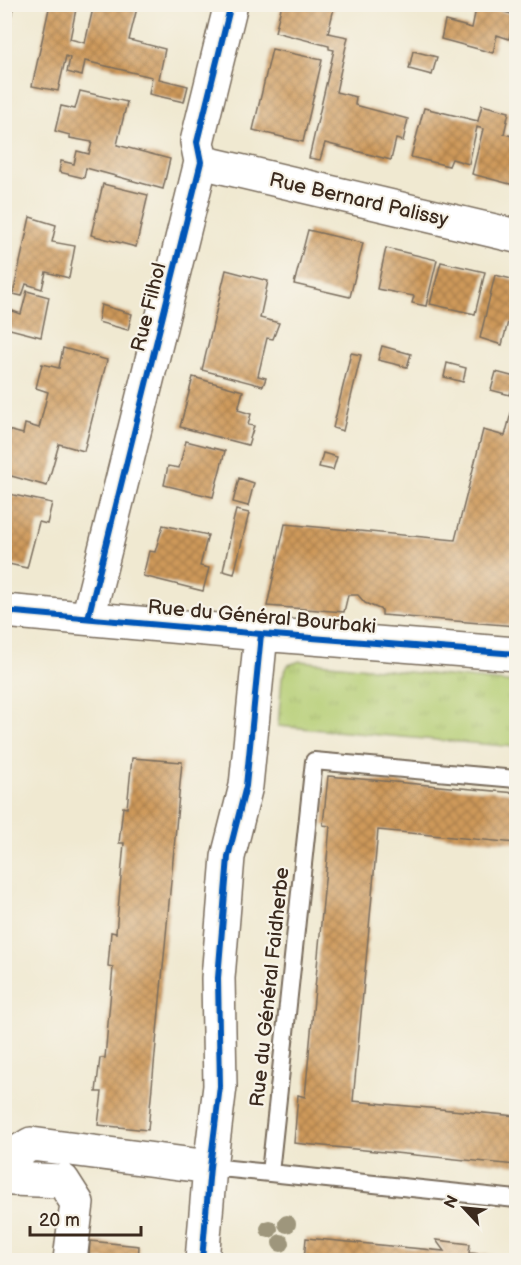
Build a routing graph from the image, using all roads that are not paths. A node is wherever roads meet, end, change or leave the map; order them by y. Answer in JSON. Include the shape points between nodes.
{"nodes":[{"id":1,"x":230,"y":4,"type":"edge"},
{"id":2,"x":201,"y":162,"type":"junction"},
{"id":3,"x":516,"y":237,"type":"edge"},
{"id":4,"x":4,"y":611,"type":"edge"},
{"id":5,"x":88,"y":618,"type":"junction"},
{"id":6,"x":261,"y":634,"type":"junction"},
{"id":7,"x":516,"y":654,"type":"edge"},
{"id":8,"x":516,"y":779,"type":"edge"},
{"id":9,"x":210,"y":1167,"type":"junction"},
{"id":10,"x":270,"y":1173,"type":"junction"},
{"id":11,"x":516,"y":1199,"type":"edge"},
{"id":12,"x":70,"y":1260,"type":"edge"},
{"id":13,"x":201,"y":1260,"type":"edge"}],
"edges":[{"from":1,"to":2,"type":"street","name":"Rue Filhol","via":[[197,142]]},
{"from":2,"to":3,"type":"street","name":"Rue Bernard Palissy"},
{"from":2,"to":5,"type":"street","name":"Rue Filhol"},
{"from":4,"to":5,"type":"street","name":"Rue du Général Bourbaki"},
{"from":5,"to":6,"type":"street","name":"Rue du Général Bourbaki"},
{"from":6,"to":7,"type":"street","name":"Rue du Général Bourbaki"},
{"from":6,"to":9,"type":"street","via":[[246,786],[228,857],[218,978],[220,1086]]},
{"from":8,"to":10,"type":"lane","name":"Rue du Général Faidherbe","via":[[314,761]]},
{"from":9,"to":10,"type":"lane"},
{"from":9,"to":12,"type":"street","via":[[31,1144],[18,1152],[12,1179],[63,1181],[76,1203]]},
{"from":9,"to":13,"type":"street"},
{"from":10,"to":11,"type":"lane"}]}
